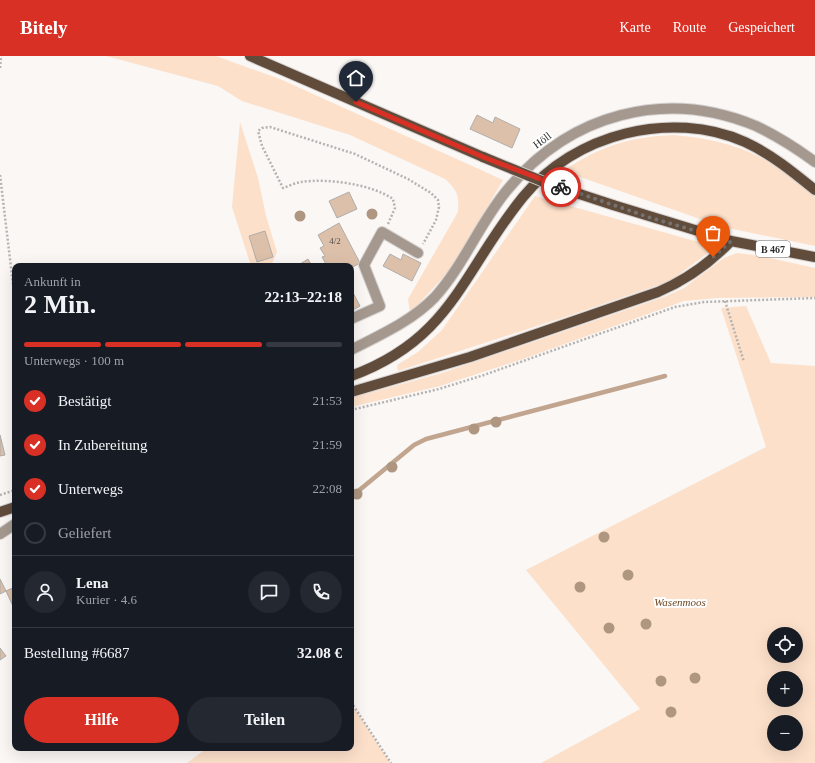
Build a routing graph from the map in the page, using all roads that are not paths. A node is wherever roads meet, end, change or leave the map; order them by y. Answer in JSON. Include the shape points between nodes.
{"nodes":[{"id":1,"x":250,"y":56,"type":"edge"},
{"id":2,"x":815,"y":162,"type":"edge"},
{"id":3,"x":815,"y":190,"type":"edge"},
{"id":4,"x":731,"y":241,"type":"junction"},
{"id":5,"x":418,"y":253,"type":"road end"},
{"id":6,"x":815,"y":258,"type":"edge"},
{"id":7,"x":354,"y":318,"type":"edge"},
{"id":8,"x":354,"y":348,"type":"edge"},
{"id":9,"x":354,"y":375,"type":"edge"},
{"id":10,"x":354,"y":391,"type":"edge"},
{"id":11,"x":12,"y":510,"type":"edge"},
{"id":12,"x":0,"y":512,"type":"edge"},
{"id":13,"x":12,"y":526,"type":"edge"},
{"id":14,"x":0,"y":534,"type":"edge"}],
"edges":[{"from":1,"to":4,"type":"main road","number":"B 467","bridge":true,"via":[[549,184]]},
{"from":2,"to":8,"type":"street","name":"Höll","via":[[772,134],[718,114],[681,109],[649,110],[626,113],[594,123],[546,151],[520,174],[494,208],[447,282],[426,305],[407,320]]},
{"from":3,"to":9,"type":"main road","via":[[762,151],[745,142],[714,132],[691,128],[657,128],[635,131],[602,141],[578,152],[533,185],[503,224],[458,295],[425,333],[399,354],[374,368]]},
{"from":4,"to":6,"type":"main road","number":"B 467"},
{"from":4,"to":10,"type":"main road","via":[[681,282],[658,292],[462,359]]},
{"from":5,"to":7,"type":"street","via":[[382,232],[364,265],[380,306]]},
{"from":11,"to":12,"type":"main road"},
{"from":13,"to":14,"type":"street"}]}
